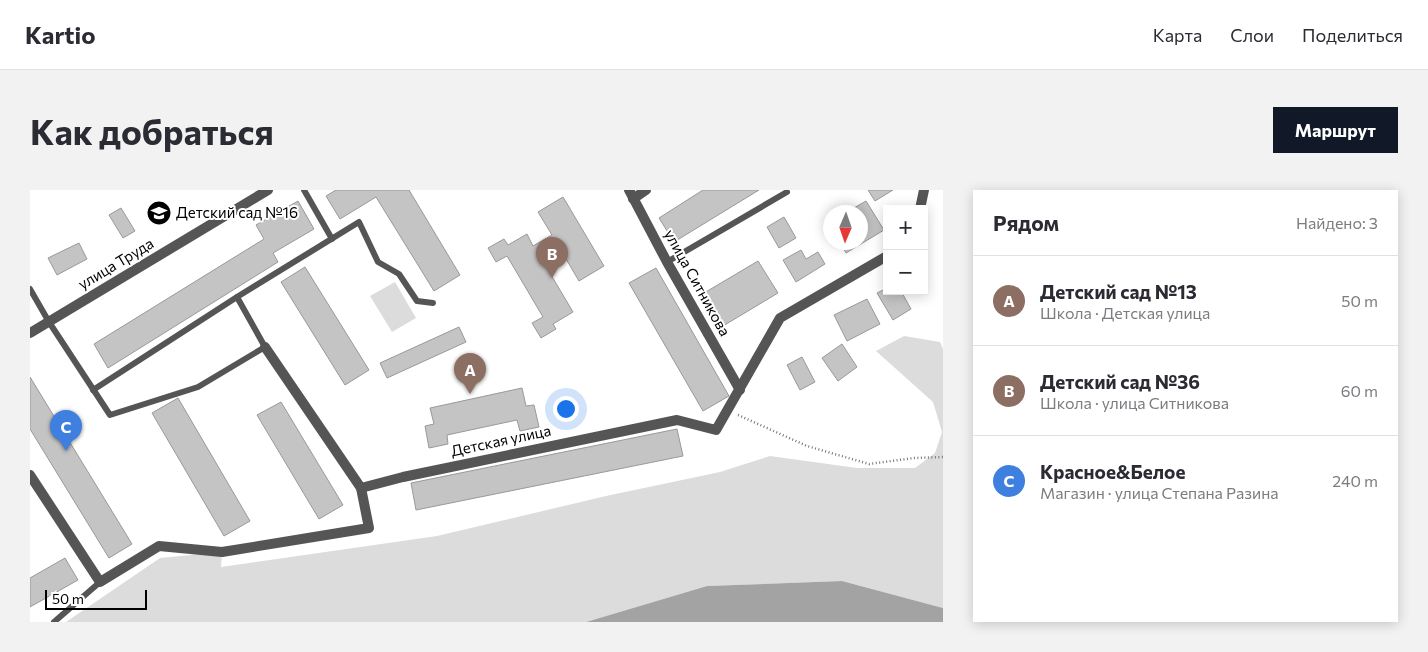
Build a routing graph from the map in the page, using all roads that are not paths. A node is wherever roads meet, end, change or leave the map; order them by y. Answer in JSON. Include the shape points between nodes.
{"nodes":[{"id":1,"x":268,"y":190,"type":"edge"},
{"id":2,"x":304,"y":190,"type":"edge"},
{"id":3,"x":646,"y":190,"type":"edge"},
{"id":4,"x":924,"y":190,"type":"edge"},
{"id":5,"x":787,"y":192,"type":"dead end"},
{"id":6,"x":631,"y":194,"type":"edge"},
{"id":7,"x":921,"y":205,"type":"edge"},
{"id":8,"x":332,"y":239,"type":"junction"},
{"id":9,"x":883,"y":258,"type":"edge"},
{"id":10,"x":667,"y":262,"type":"junction"},
{"id":11,"x":30,"y":289,"type":"edge"},
{"id":12,"x":237,"y":297,"type":"junction"},
{"id":13,"x":433,"y":302,"type":"dead end"},
{"id":14,"x":49,"y":322,"type":"junction"},
{"id":15,"x":30,"y":333,"type":"edge"},
{"id":16,"x":265,"y":346,"type":"junction"},
{"id":17,"x":93,"y":390,"type":"junction"},
{"id":18,"x":740,"y":390,"type":"junction"},
{"id":19,"x":30,"y":475,"type":"edge"},
{"id":20,"x":361,"y":488,"type":"junction"},
{"id":21,"x":100,"y":582,"type":"junction"},
{"id":22,"x":54,"y":622,"type":"edge"}],
"edges":[{"from":1,"to":14,"type":"street","name":"улица Труда"},
{"from":2,"to":8,"type":"lane"},
{"from":3,"to":6,"type":"street"},
{"from":4,"to":7,"type":"street"},
{"from":5,"to":10,"type":"lane"},
{"from":6,"to":10,"type":"street","name":"улица Ситникова"},
{"from":8,"to":12,"type":"lane"},
{"from":8,"to":13,"type":"lane","via":[[359,222],[378,262],[399,274],[417,301]]},
{"from":9,"to":18,"type":"street","name":"Детская улица","via":[[780,318]]},
{"from":10,"to":18,"type":"street","name":"улица Ситникова"},
{"from":11,"to":14,"type":"lane"},
{"from":12,"to":16,"type":"lane"},
{"from":12,"to":17,"type":"lane"},
{"from":14,"to":15,"type":"street","name":"улица Труда"},
{"from":14,"to":17,"type":"lane"},
{"from":16,"to":17,"type":"lane","via":[[198,387],[110,415]]},
{"from":16,"to":20,"type":"street"},
{"from":18,"to":20,"type":"street","name":"Детская улица","via":[[716,430],[678,420]]},
{"from":19,"to":21,"type":"street"},
{"from":20,"to":21,"type":"street","via":[[369,528],[222,552],[159,546]]},
{"from":21,"to":22,"type":"lane"}]}
